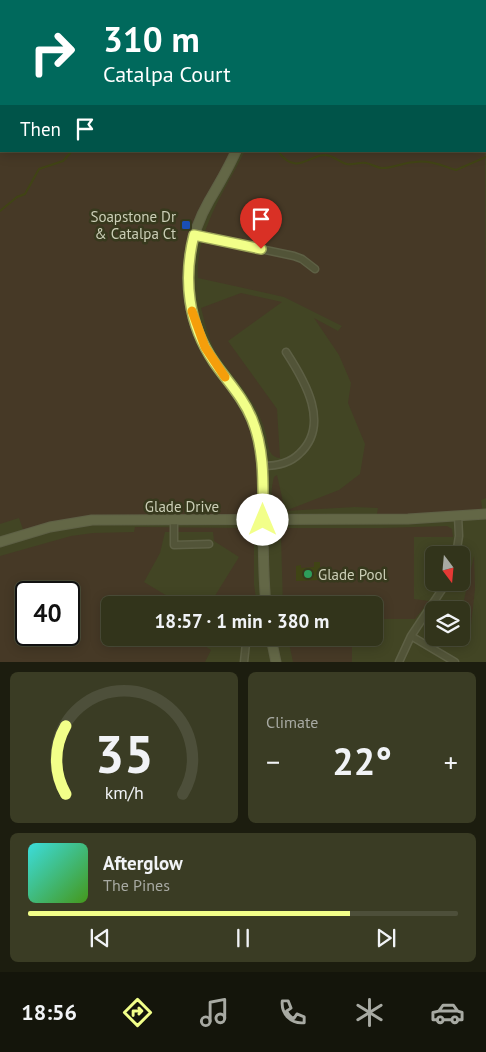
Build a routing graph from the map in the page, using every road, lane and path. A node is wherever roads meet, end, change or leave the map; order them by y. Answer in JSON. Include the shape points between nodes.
{"nodes":[{"id":1,"x":236,"y":152,"type":"edge"},
{"id":2,"x":194,"y":235,"type":"junction"},
{"id":3,"x":315,"y":269,"type":"dead end"},
{"id":4,"x":286,"y":352,"type":"dead end"},
{"id":5,"x":263,"y":466,"type":"junction"},
{"id":6,"x":486,"y":514,"type":"edge"},
{"id":7,"x":458,"y":516,"type":"junction"},
{"id":8,"x":174,"y":520,"type":"junction"},
{"id":9,"x":263,"y":520,"type":"junction"},
{"id":10,"x":0,"y":542,"type":"edge"},
{"id":11,"x":209,"y":544,"type":"dead end"},
{"id":12,"x":457,"y":546,"type":"edge"},
{"id":13,"x":441,"y":591,"type":"edge"},
{"id":14,"x":266,"y":596,"type":"edge"},
{"id":15,"x":411,"y":636,"type":"junction"},
{"id":16,"x":245,"y":646,"type":"edge"},
{"id":17,"x":273,"y":646,"type":"edge"},
{"id":18,"x":244,"y":662,"type":"edge"},
{"id":19,"x":276,"y":662,"type":"edge"},
{"id":20,"x":399,"y":662,"type":"edge"},
{"id":21,"x":455,"y":662,"type":"edge"}],
"edges":[{"from":1,"to":2,"type":"street"},
{"from":2,"to":3,"type":"street","via":[[294,256]]},
{"from":2,"to":5,"type":"street","via":[[188,274],[194,321],[210,355],[251,416]]},
{"from":4,"to":5,"type":"street","via":[[308,391],[314,428],[308,443],[296,457],[281,464]]},
{"from":5,"to":9,"type":"street"},
{"from":6,"to":7,"type":"street","name":"Glade Drive"},
{"from":7,"to":9,"type":"street","name":"Glade Drive"},
{"from":7,"to":12,"type":"street"},
{"from":8,"to":9,"type":"street","name":"Glade Drive"},
{"from":8,"to":10,"type":"street","name":"Glade Drive","via":[[79,522]]},
{"from":8,"to":11,"type":"street","via":[[174,545]]},
{"from":9,"to":14,"type":"street"},
{"from":13,"to":15,"type":"street"},
{"from":15,"to":20,"type":"street"},
{"from":15,"to":21,"type":"street"},
{"from":16,"to":18,"type":"street"},
{"from":17,"to":19,"type":"street"}]}
